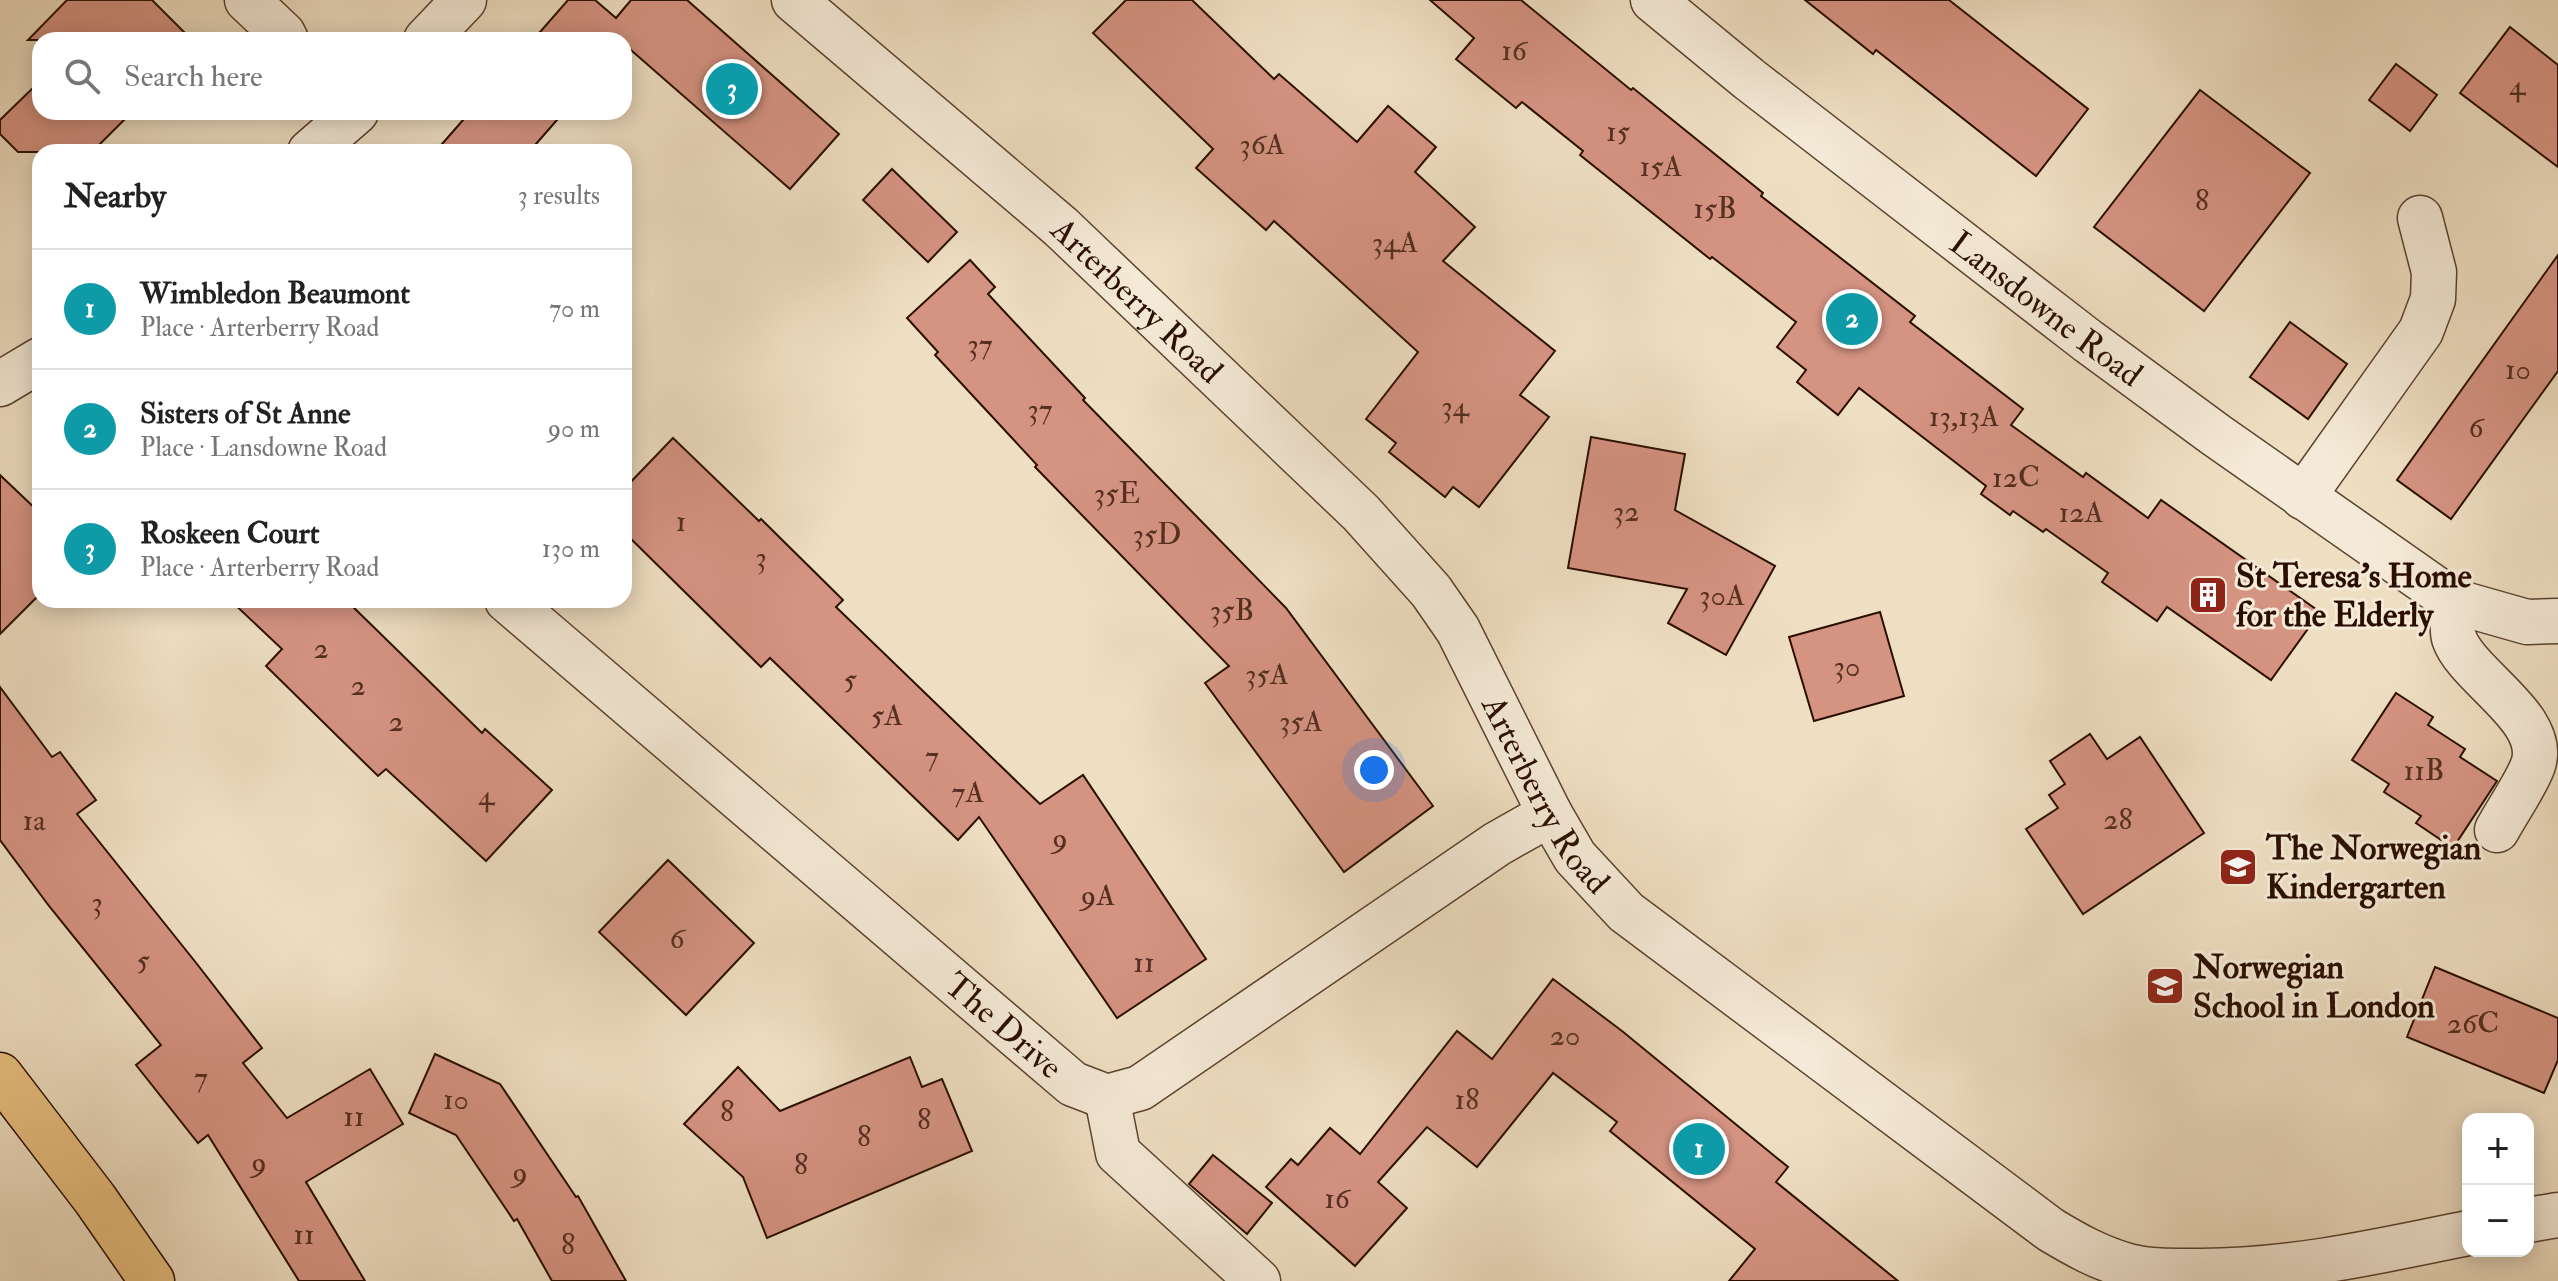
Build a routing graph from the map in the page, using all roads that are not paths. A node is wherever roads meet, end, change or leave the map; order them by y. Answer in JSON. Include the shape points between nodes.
{"nodes":[{"id":1,"x":247,"y":0,"type":"edge"},
{"id":2,"x":464,"y":0,"type":"edge"},
{"id":3,"x":794,"y":0,"type":"edge"},
{"id":4,"x":1653,"y":0,"type":"edge"},
{"id":5,"x":281,"y":32,"type":"edge"},
{"id":6,"x":434,"y":32,"type":"edge"},
{"id":7,"x":2420,"y":218,"type":"dead end"},
{"id":8,"x":32,"y":365,"type":"edge"},
{"id":9,"x":0,"y":384,"type":"edge"},
{"id":10,"x":2303,"y":497,"type":"junction"},
{"id":11,"x":2453,"y":601,"type":"junction"},
{"id":12,"x":516,"y":608,"type":"edge"},
{"id":13,"x":2558,"y":621,"type":"edge"},
{"id":14,"x":1550,"y":814,"type":"junction"},
{"id":15,"x":2497,"y":830,"type":"dead end"},
{"id":16,"x":0,"y":1075,"type":"edge"},
{"id":17,"x":1107,"y":1097,"type":"junction"},
{"id":18,"x":2558,"y":1215,"type":"edge"},
{"id":19,"x":2534,"y":1219,"type":"edge"},
{"id":20,"x":2462,"y":1235,"type":"edge"},
{"id":21,"x":2352,"y":1268,"type":"edge"},
{"id":22,"x":152,"y":1281,"type":"edge"},
{"id":23,"x":1258,"y":1281,"type":"edge"}],
"edges":[{"from":1,"to":5,"type":"street"},
{"from":2,"to":6,"type":"street"},
{"from":3,"to":14,"type":"street","name":"Arterberry Road","via":[[1061,227],[1372,525],[1458,630]]},
{"from":4,"to":10,"type":"street","name":"Lansdowne Road","via":[[2088,341]]},
{"from":7,"to":10,"type":"street","via":[[2434,272],[2433,299],[2421,331]]},
{"from":8,"to":9,"type":"street"},
{"from":10,"to":11,"type":"street","name":"Lansdowne Road"},
{"from":11,"to":13,"type":"street","name":"Lansdowne Road","via":[[2527,622]]},
{"from":11,"to":15,"type":"street","via":[[2454,637],[2516,710],[2535,745],[2534,764]]},
{"from":12,"to":17,"type":"street","name":"The Drive","via":[[1073,1084]]},
{"from":14,"to":17,"type":"street","via":[[1497,844],[1140,1088]]},
{"from":14,"to":21,"type":"street","name":"Arterberry Road","via":[[1575,857],[1626,912],[2051,1230],[2091,1254],[2168,1271]]},
{"from":16,"to":22,"type":"main road"},
{"from":17,"to":23,"type":"street","via":[[1118,1153]]},
{"from":18,"to":19,"type":"street"},
{"from":20,"to":21,"type":"street","name":"Arterberry Road"}]}
